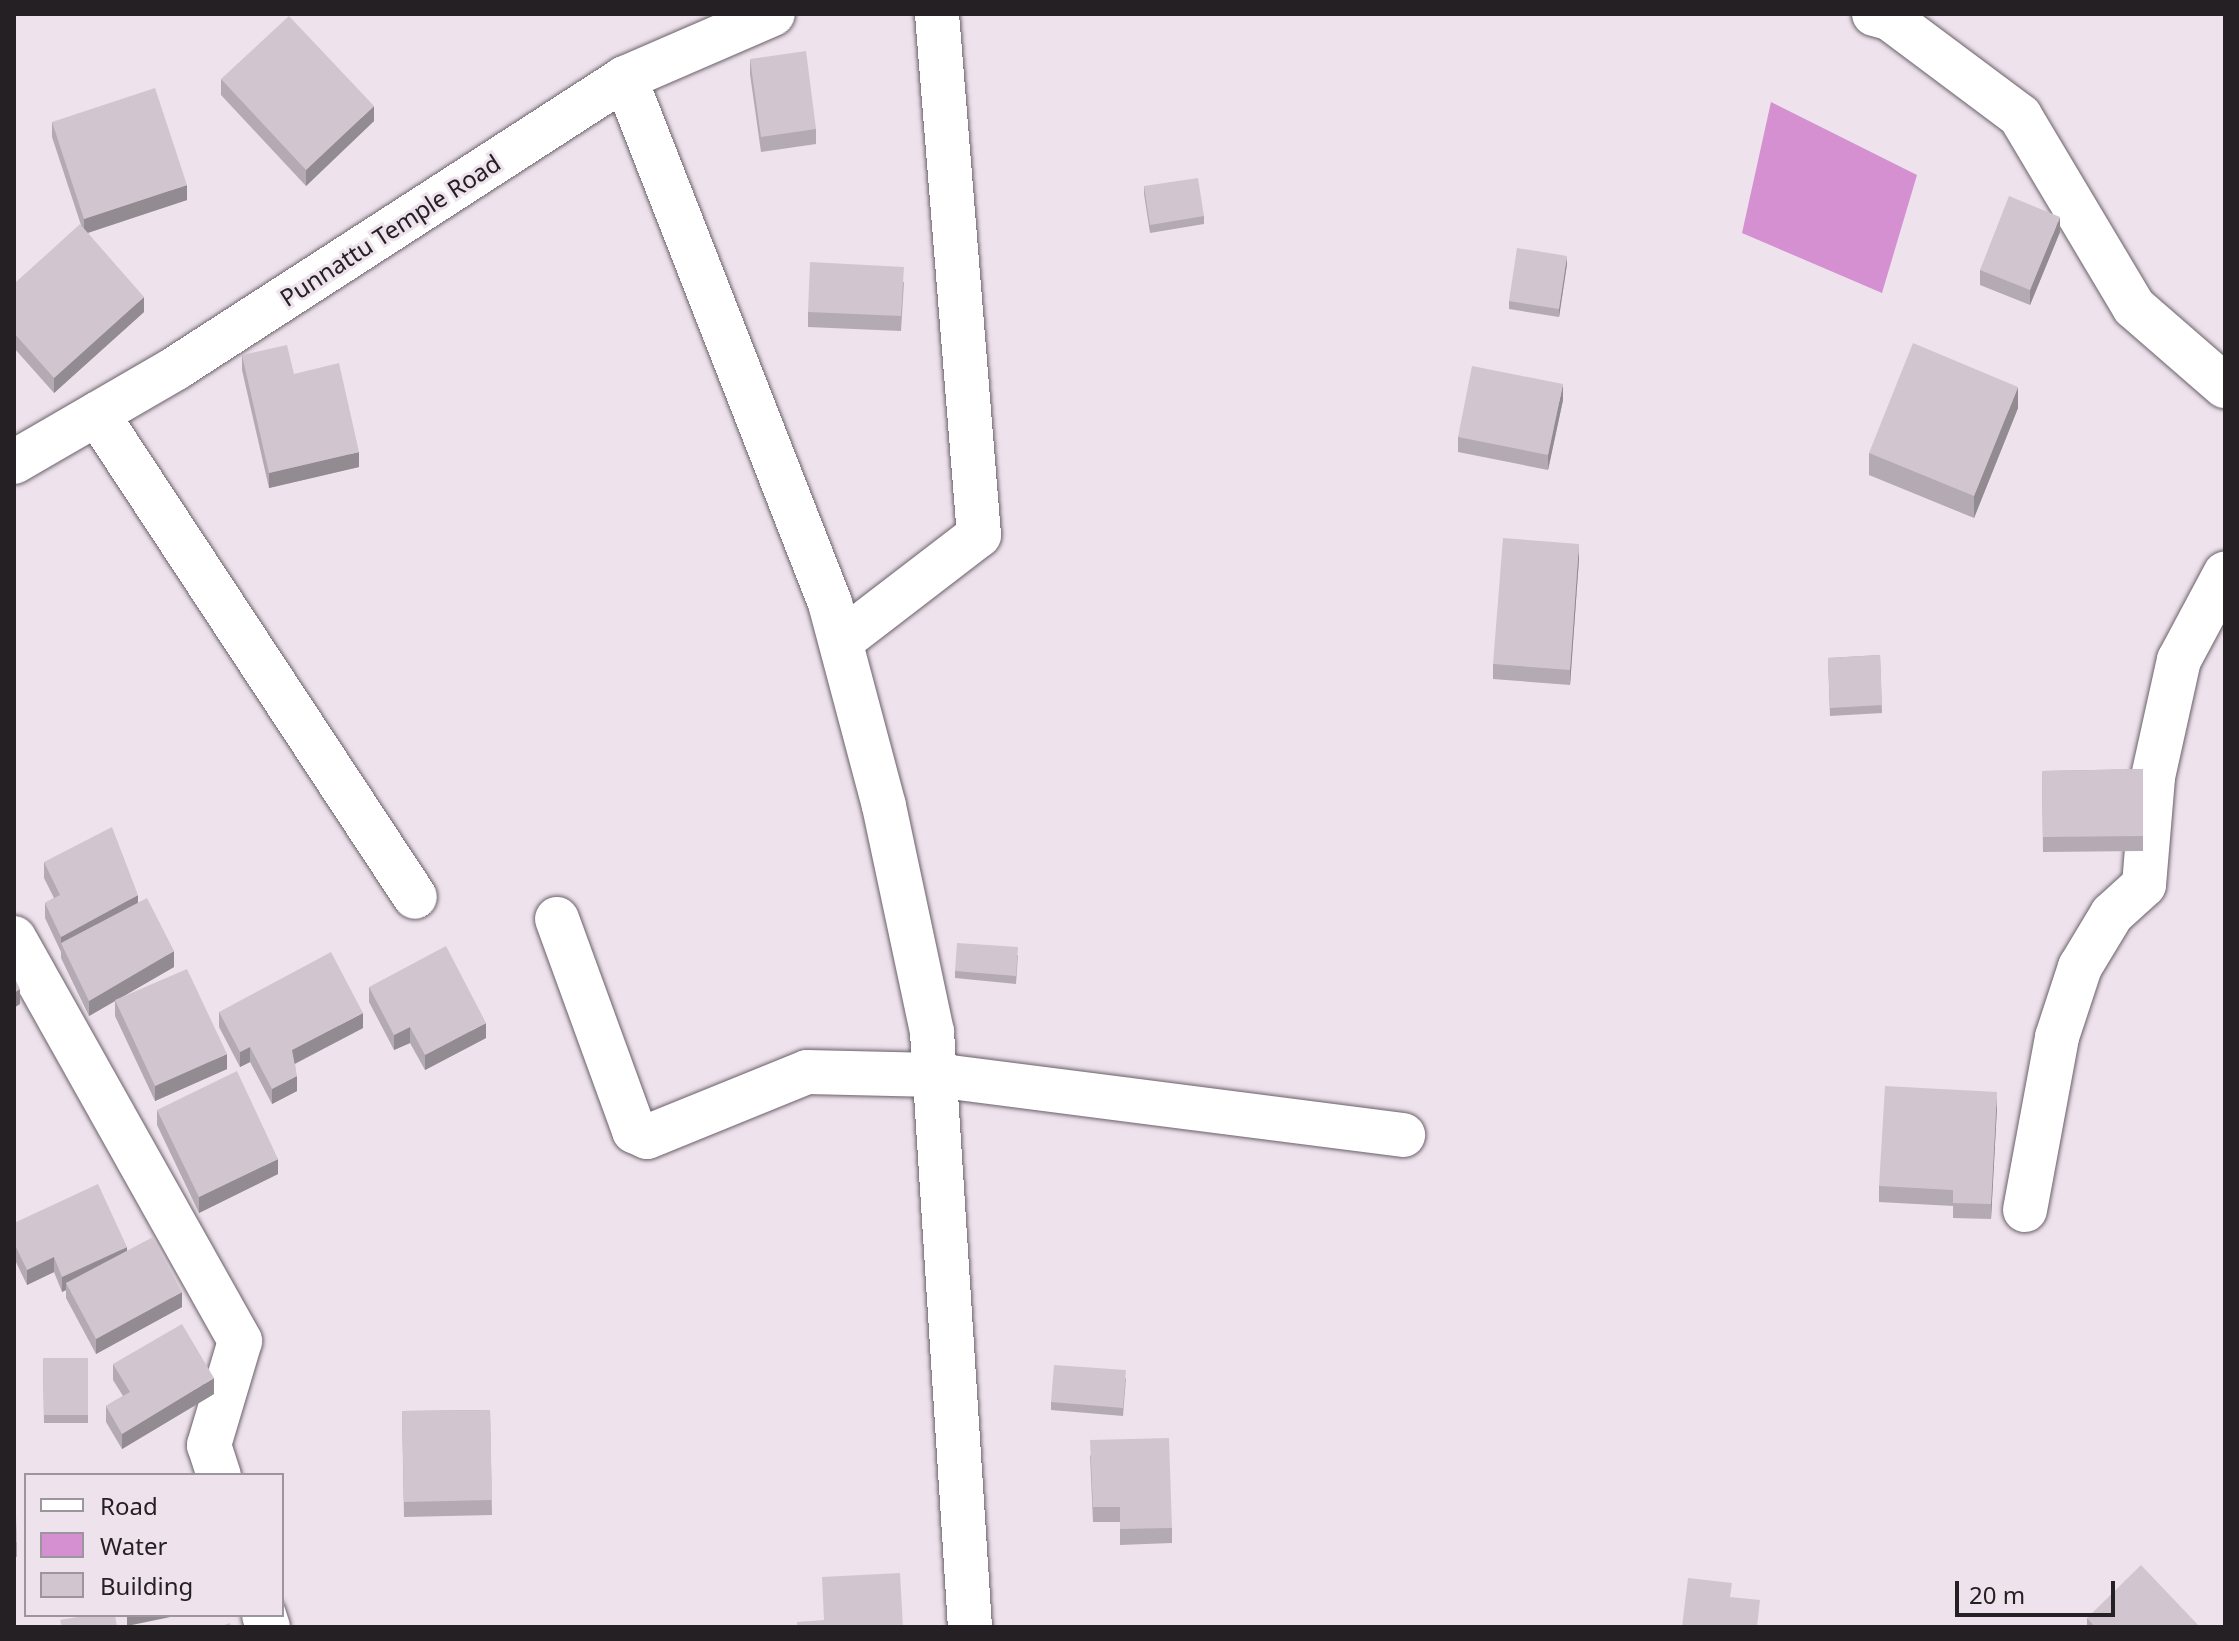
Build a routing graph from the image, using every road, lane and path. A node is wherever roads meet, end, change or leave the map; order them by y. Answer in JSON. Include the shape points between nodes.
{"nodes":[{"id":1,"x":773,"y":14,"type":"edge"},
{"id":2,"x":937,"y":14,"type":"edge"},
{"id":3,"x":1874,"y":14,"type":"edge"},
{"id":4,"x":625,"y":78,"type":"junction"},
{"id":5,"x":2225,"y":386,"type":"edge"},
{"id":6,"x":97,"y":414,"type":"junction"},
{"id":7,"x":14,"y":462,"type":"edge"},
{"id":8,"x":2225,"y":574,"type":"edge"},
{"id":9,"x":841,"y":641,"type":"junction"},
{"id":10,"x":415,"y":897,"type":"dead end"},
{"id":11,"x":557,"y":919,"type":"dead end"},
{"id":12,"x":14,"y":938,"type":"edge"},
{"id":13,"x":935,"y":1075,"type":"junction"},
{"id":14,"x":1403,"y":1135,"type":"dead end"},
{"id":15,"x":2025,"y":1210,"type":"dead end"},
{"id":16,"x":218,"y":1473,"type":"edge"},
{"id":17,"x":970,"y":1627,"type":"edge"}],
"edges":[{"from":1,"to":4,"type":"street","name":"Punnattu Temple Road"},
{"from":2,"to":9,"type":"street","via":[[979,535]]},
{"from":3,"to":5,"type":"street","via":[[1889,18],[2020,116],[2134,307]]},
{"from":4,"to":6,"type":"street","name":"Punnattu Temple Road"},
{"from":4,"to":9,"type":"street"},
{"from":6,"to":7,"type":"street","name":"Punnattu Temple Road"},
{"from":6,"to":10,"type":"street"},
{"from":8,"to":15,"type":"street","via":[[2179,660],[2153,777],[2144,885],[2112,914],[2080,967],[2057,1037]]},
{"from":9,"to":13,"type":"street","via":[[894,851]]},
{"from":11,"to":13,"type":"street","via":[[634,1131],[647,1137],[807,1072]]},
{"from":12,"to":16,"type":"street","via":[[240,1341],[209,1445]]},
{"from":13,"to":14,"type":"street"},
{"from":13,"to":17,"type":"street"}]}
